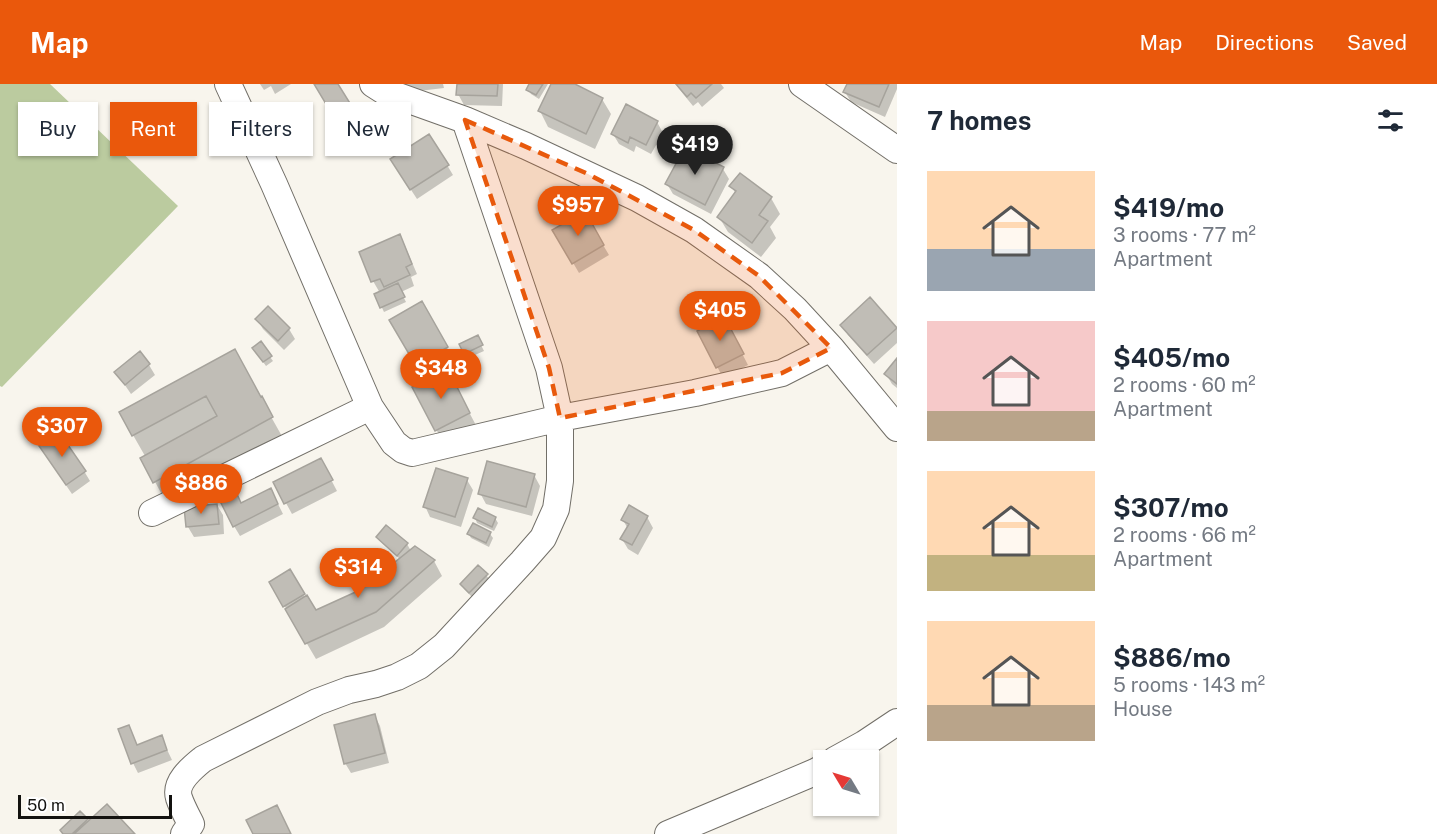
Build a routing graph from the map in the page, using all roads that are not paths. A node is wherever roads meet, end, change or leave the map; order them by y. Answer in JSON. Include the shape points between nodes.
{"nodes":[{"id":1,"x":228,"y":84,"type":"edge"},
{"id":2,"x":373,"y":84,"type":"edge"},
{"id":3,"x":802,"y":84,"type":"edge"},
{"id":4,"x":465,"y":120,"type":"junction"},
{"id":5,"x":897,"y":150,"type":"edge"},
{"id":6,"x":831,"y":348,"type":"junction"},
{"id":7,"x":370,"y":407,"type":"junction"},
{"id":8,"x":560,"y":418,"type":"junction"},
{"id":9,"x":897,"y":428,"type":"edge"},
{"id":10,"x":152,"y":513,"type":"dead end"},
{"id":11,"x":897,"y":722,"type":"edge"},
{"id":12,"x":853,"y":750,"type":"edge"},
{"id":13,"x":813,"y":773,"type":"edge"},
{"id":14,"x":184,"y":834,"type":"edge"},
{"id":15,"x":668,"y":834,"type":"edge"}],
"edges":[{"from":1,"to":7,"type":"street"},
{"from":2,"to":4,"type":"street"},
{"from":3,"to":5,"type":"street"},
{"from":4,"to":6,"type":"street","via":[[588,174],[694,230],[759,276]]},
{"from":4,"to":8,"type":"street","via":[[549,368]]},
{"from":6,"to":8,"type":"street","via":[[782,373]]},
{"from":6,"to":9,"type":"street"},
{"from":7,"to":8,"type":"street","via":[[394,443],[412,453]]},
{"from":7,"to":10,"type":"street"},
{"from":8,"to":14,"type":"street","via":[[556,510],[543,538],[522,562],[444,646],[418,666],[397,677],[317,702],[203,759],[181,782],[177,795],[191,824]]},
{"from":11,"to":12,"type":"street"},
{"from":13,"to":15,"type":"street"}]}
